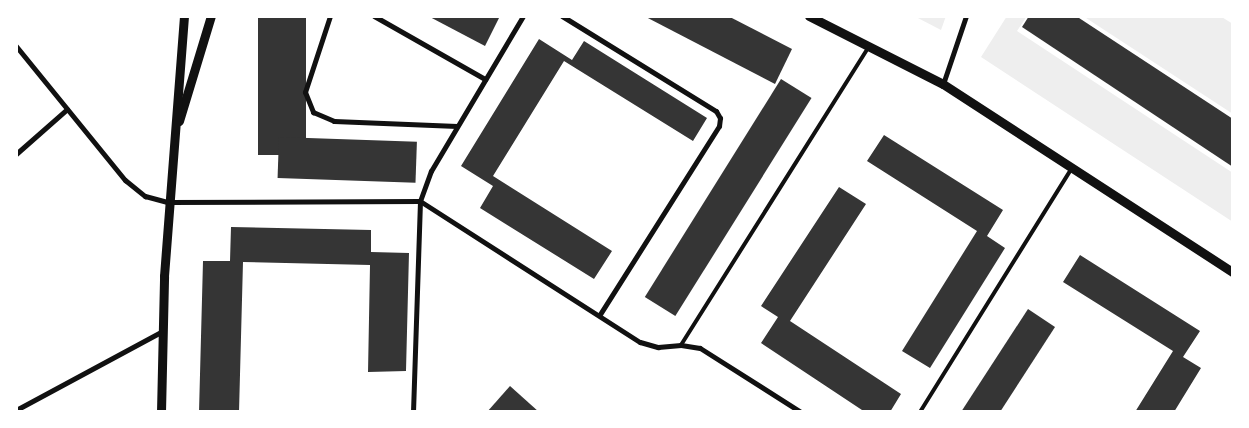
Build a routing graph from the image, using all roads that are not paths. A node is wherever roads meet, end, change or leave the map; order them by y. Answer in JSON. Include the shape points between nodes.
{"nodes":[{"id":1,"x":184,"y":16,"type":"edge"},
{"id":2,"x":211,"y":16,"type":"edge"},
{"id":3,"x":330,"y":16,"type":"edge"},
{"id":4,"x":374,"y":16,"type":"edge"},
{"id":5,"x":523,"y":16,"type":"edge"},
{"id":6,"x":562,"y":16,"type":"edge"},
{"id":7,"x":809,"y":16,"type":"edge"},
{"id":8,"x":966,"y":16,"type":"edge"},
{"id":9,"x":16,"y":46,"type":"edge"},
{"id":10,"x":869,"y":46,"type":"junction"},
{"id":11,"x":485,"y":79,"type":"junction"},
{"id":12,"x":943,"y":84,"type":"junction"},
{"id":13,"x":66,"y":109,"type":"junction"},
{"id":14,"x":458,"y":126,"type":"junction"},
{"id":15,"x":174,"y":135,"type":"junction"},
{"id":16,"x":16,"y":154,"type":"edge"},
{"id":17,"x":1072,"y":168,"type":"junction"},
{"id":18,"x":420,"y":201,"type":"junction"},
{"id":19,"x":168,"y":202,"type":"junction"},
{"id":20,"x":1233,"y":272,"type":"edge"},
{"id":21,"x":600,"y":314,"type":"junction"},
{"id":22,"x":161,"y":332,"type":"junction"},
{"id":23,"x":681,"y":345,"type":"junction"},
{"id":24,"x":16,"y":410,"type":"edge"},
{"id":25,"x":161,"y":412,"type":"edge"},
{"id":26,"x":413,"y":412,"type":"edge"},
{"id":27,"x":801,"y":412,"type":"edge"},
{"id":28,"x":920,"y":412,"type":"edge"}],
"edges":[{"from":1,"to":15,"type":"street"},
{"from":2,"to":15,"type":"street"},
{"from":3,"to":14,"type":"street","via":[[306,92],[313,112],[334,122]]},
{"from":4,"to":11,"type":"street"},
{"from":5,"to":11,"type":"street"},
{"from":6,"to":21,"type":"street","via":[[716,111],[720,118],[719,126]]},
{"from":7,"to":10,"type":"street"},
{"from":8,"to":12,"type":"street"},
{"from":9,"to":13,"type":"street"},
{"from":10,"to":12,"type":"street"},
{"from":10,"to":23,"type":"lane"},
{"from":11,"to":14,"type":"street"},
{"from":12,"to":17,"type":"street"},
{"from":13,"to":16,"type":"street"},
{"from":13,"to":19,"type":"street","via":[[133,188],[145,196]]},
{"from":14,"to":18,"type":"street","via":[[432,171]]},
{"from":15,"to":19,"type":"street"},
{"from":17,"to":20,"type":"street"},
{"from":17,"to":28,"type":"lane"},
{"from":18,"to":19,"type":"street"},
{"from":18,"to":21,"type":"street"},
{"from":18,"to":26,"type":"street"},
{"from":19,"to":22,"type":"street"},
{"from":21,"to":23,"type":"street","via":[[651,346]]},
{"from":22,"to":24,"type":"street"},
{"from":22,"to":25,"type":"street"},
{"from":23,"to":27,"type":"street","via":[[709,352]]}]}
